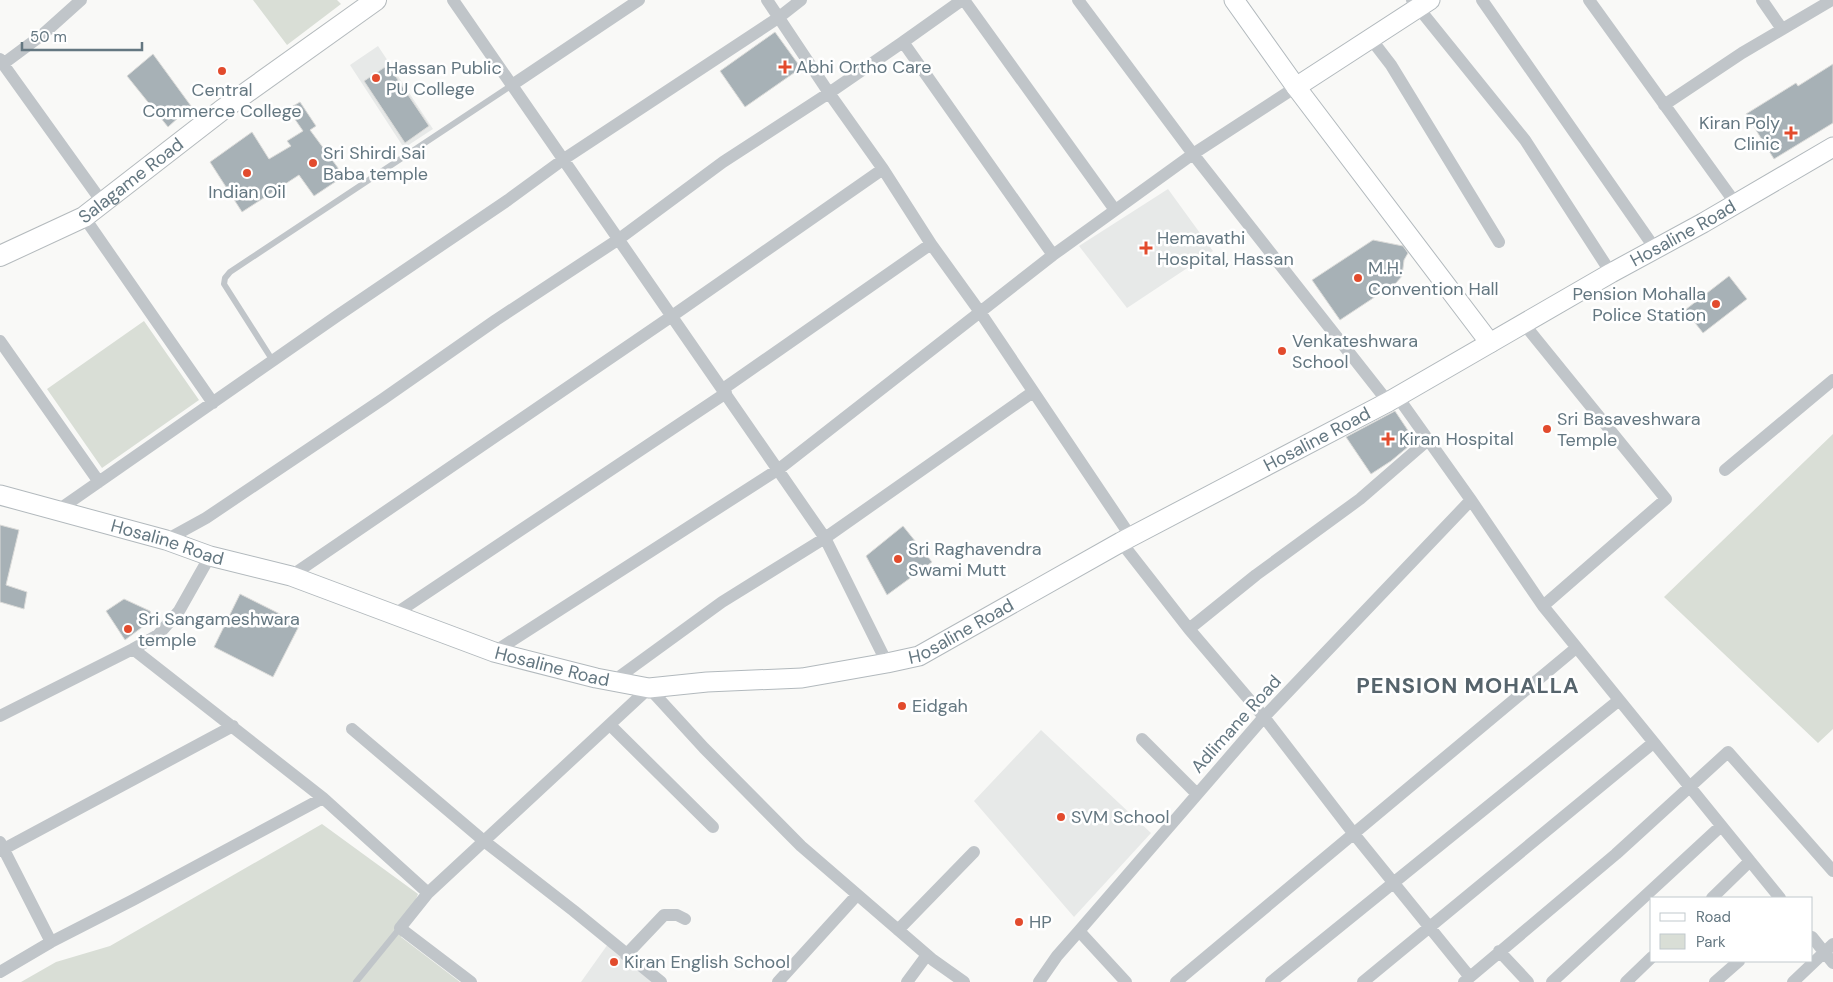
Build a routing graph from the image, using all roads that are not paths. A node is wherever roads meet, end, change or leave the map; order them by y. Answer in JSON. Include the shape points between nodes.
{"nodes":[{"id":1,"x":81,"y":0,"type":"edge"},
{"id":2,"x":376,"y":0,"type":"edge"},
{"id":3,"x":453,"y":0,"type":"edge"},
{"id":4,"x":639,"y":0,"type":"edge"},
{"id":5,"x":767,"y":0,"type":"edge"},
{"id":6,"x":802,"y":0,"type":"edge"},
{"id":7,"x":963,"y":0,"type":"edge"},
{"id":8,"x":1078,"y":0,"type":"edge"},
{"id":9,"x":1234,"y":0,"type":"edge"},
{"id":10,"x":1482,"y":0,"type":"edge"},
{"id":11,"x":1589,"y":0,"type":"edge"},
{"id":12,"x":1762,"y":0,"type":"edge"},
{"id":13,"x":1832,"y":0,"type":"edge"},
{"id":14,"x":1420,"y":3,"type":"edge"},
{"id":15,"x":778,"y":18,"type":"junction"},
{"id":16,"x":1782,"y":29,"type":"junction"},
{"id":17,"x":1371,"y":39,"type":"junction"},
{"id":18,"x":903,"y":42,"type":"junction"},
{"id":19,"x":1,"y":61,"type":"edge"},
{"id":20,"x":512,"y":85,"type":"junction"},
{"id":21,"x":1296,"y":87,"type":"junction"},
{"id":22,"x":829,"y":94,"type":"junction"},
{"id":23,"x":1664,"y":105,"type":"junction"},
{"id":24,"x":1833,"y":147,"type":"edge"},
{"id":25,"x":1193,"y":154,"type":"junction"},
{"id":26,"x":564,"y":159,"type":"junction"},
{"id":27,"x":883,"y":169,"type":"junction"},
{"id":28,"x":102,"y":202,"type":"junction"},
{"id":29,"x":1736,"y":204,"type":"junction"},
{"id":30,"x":1115,"y":210,"type":"junction"},
{"id":31,"x":84,"y":217,"type":"junction"},
{"id":32,"x":619,"y":239,"type":"junction"},
{"id":33,"x":1498,"y":242,"type":"dead end"},
{"id":34,"x":932,"y":244,"type":"junction"},
{"id":35,"x":1656,"y":250,"type":"junction"},
{"id":36,"x":1053,"y":255,"type":"junction"},
{"id":37,"x":0,"y":256,"type":"edge"},
{"id":38,"x":1611,"y":273,"type":"junction"},
{"id":39,"x":980,"y":312,"type":"junction"},
{"id":40,"x":672,"y":316,"type":"junction"},
{"id":41,"x":1524,"y":324,"type":"junction"},
{"id":42,"x":0,"y":341,"type":"edge"},
{"id":43,"x":1490,"y":343,"type":"junction"},
{"id":44,"x":273,"y":361,"type":"junction"},
{"id":45,"x":1833,"y":380,"type":"edge"},
{"id":46,"x":724,"y":391,"type":"junction"},
{"id":47,"x":1033,"y":392,"type":"junction"},
{"id":48,"x":1392,"y":399,"type":"junction"},
{"id":49,"x":212,"y":403,"type":"junction"},
{"id":50,"x":1428,"y":440,"type":"junction"},
{"id":51,"x":779,"y":469,"type":"junction"},
{"id":52,"x":1725,"y":470,"type":"dead end"},
{"id":53,"x":99,"y":482,"type":"junction"},
{"id":54,"x":0,"y":496,"type":"edge"},
{"id":55,"x":1471,"y":500,"type":"junction"},
{"id":56,"x":57,"y":511,"type":"junction"},
{"id":57,"x":825,"y":538,"type":"junction"},
{"id":58,"x":1126,"y":539,"type":"junction"},
{"id":59,"x":166,"y":540,"type":"junction"},
{"id":60,"x":210,"y":556,"type":"junction"},
{"id":61,"x":291,"y":576,"type":"junction"},
{"id":62,"x":1543,"y":606,"type":"junction"},
{"id":63,"x":394,"y":614,"type":"junction"},
{"id":64,"x":1189,"y":629,"type":"junction"},
{"id":65,"x":1576,"y":648,"type":"junction"},
{"id":66,"x":133,"y":649,"type":"junction"},
{"id":67,"x":494,"y":652,"type":"junction"},
{"id":68,"x":887,"y":663,"type":"junction"},
{"id":69,"x":612,"y":682,"type":"junction"},
{"id":70,"x":650,"y":688,"type":"junction"},
{"id":71,"x":1618,"y":701,"type":"junction"},
{"id":72,"x":0,"y":716,"type":"edge"},
{"id":73,"x":1264,"y":717,"type":"junction"},
{"id":74,"x":610,"y":725,"type":"junction"},
{"id":75,"x":233,"y":726,"type":"junction"},
{"id":76,"x":352,"y":729,"type":"dead end"},
{"id":77,"x":1142,"y":739,"type":"dead end"},
{"id":78,"x":1653,"y":743,"type":"junction"},
{"id":79,"x":1690,"y":788,"type":"junction"},
{"id":80,"x":1197,"y":794,"type":"junction"},
{"id":81,"x":323,"y":798,"type":"junction"},
{"id":82,"x":1721,"y":826,"type":"junction"},
{"id":83,"x":713,"y":828,"type":"dead end"},
{"id":84,"x":1354,"y":834,"type":"junction"},
{"id":85,"x":484,"y":841,"type":"junction"},
{"id":86,"x":1,"y":847,"type":"edge"},
{"id":87,"x":974,"y":852,"type":"dead end"},
{"id":88,"x":1750,"y":861,"type":"junction"},
{"id":89,"x":1833,"y":871,"type":"edge"},
{"id":90,"x":1394,"y":881,"type":"junction"},
{"id":91,"x":428,"y":893,"type":"junction"},
{"id":92,"x":857,"y":895,"type":"junction"},
{"id":93,"x":1713,"y":897,"type":"edge"},
{"id":94,"x":1779,"y":897,"type":"edge"},
{"id":95,"x":685,"y":919,"type":"dead end"},
{"id":96,"x":1430,"y":926,"type":"junction"},
{"id":97,"x":400,"y":928,"type":"junction"},
{"id":98,"x":898,"y":930,"type":"junction"},
{"id":99,"x":1079,"y":931,"type":"junction"},
{"id":100,"x":1813,"y":939,"type":"edge"},
{"id":101,"x":50,"y":942,"type":"junction"},
{"id":102,"x":1829,"y":949,"type":"edge"},
{"id":103,"x":1499,"y":951,"type":"junction"},
{"id":104,"x":626,"y":954,"type":"junction"},
{"id":105,"x":927,"y":955,"type":"junction"},
{"id":106,"x":1650,"y":959,"type":"edge"},
{"id":107,"x":1738,"y":962,"type":"edge"},
{"id":108,"x":1833,"y":963,"type":"edge"},
{"id":109,"x":0,"y":972,"type":"edge"},
{"id":110,"x":1466,"y":979,"type":"edge"},
{"id":111,"x":356,"y":982,"type":"edge"},
{"id":112,"x":470,"y":982,"type":"edge"},
{"id":113,"x":661,"y":982,"type":"edge"},
{"id":114,"x":778,"y":982,"type":"edge"},
{"id":115,"x":907,"y":982,"type":"edge"},
{"id":116,"x":964,"y":982,"type":"edge"},
{"id":117,"x":1039,"y":982,"type":"edge"},
{"id":118,"x":1126,"y":982,"type":"edge"},
{"id":119,"x":1176,"y":982,"type":"edge"},
{"id":120,"x":1271,"y":982,"type":"edge"},
{"id":121,"x":1363,"y":982,"type":"edge"},
{"id":122,"x":1528,"y":982,"type":"edge"},
{"id":123,"x":1552,"y":982,"type":"edge"},
{"id":124,"x":1626,"y":982,"type":"edge"},
{"id":125,"x":1715,"y":982,"type":"edge"},
{"id":126,"x":1793,"y":982,"type":"edge"}],
"edges":[{"from":1,"to":19,"type":"street","via":[[42,35]]},
{"from":2,"to":28,"type":"main road","name":"Salagame Road","via":[[222,110]]},
{"from":3,"to":20,"type":"street"},
{"from":4,"to":20,"type":"street"},
{"from":5,"to":15,"type":"street"},
{"from":6,"to":15,"type":"street"},
{"from":7,"to":18,"type":"street"},
{"from":7,"to":30,"type":"street"},
{"from":8,"to":25,"type":"street"},
{"from":9,"to":21,"type":"street"},
{"from":10,"to":35,"type":"street"},
{"from":11,"to":23,"type":"street"},
{"from":12,"to":16,"type":"street"},
{"from":13,"to":16,"type":"street"},
{"from":14,"to":17,"type":"street"},
{"from":14,"to":38,"type":"street","via":[[1525,140]]},
{"from":15,"to":22,"type":"street"},
{"from":15,"to":26,"type":"street"},
{"from":16,"to":23,"type":"street"},
{"from":17,"to":21,"type":"street"},
{"from":17,"to":33,"type":"street","via":[[1404,85]]},
{"from":18,"to":22,"type":"street"},
{"from":18,"to":36,"type":"street"},
{"from":19,"to":28,"type":"street"},
{"from":20,"to":26,"type":"street"},
{"from":20,"to":44,"type":"lane","via":[[230,272],[224,284]]},
{"from":21,"to":25,"type":"street"},
{"from":21,"to":43,"type":"street"},
{"from":22,"to":27,"type":"street"},
{"from":22,"to":32,"type":"street","via":[[723,162]]},
{"from":23,"to":29,"type":"street"},
{"from":24,"to":29,"type":"street","name":"Hosaline Road"},
{"from":25,"to":30,"type":"street"},
{"from":25,"to":48,"type":"street"},
{"from":26,"to":32,"type":"street"},
{"from":26,"to":44,"type":"street"},
{"from":27,"to":34,"type":"street"},
{"from":27,"to":40,"type":"street"},
{"from":28,"to":31,"type":"main road","name":"Salagame Road"},
{"from":29,"to":35,"type":"street","name":"Hosaline Road"},
{"from":30,"to":36,"type":"street"},
{"from":31,"to":37,"type":"main road","name":"Salagame Road"},
{"from":31,"to":49,"type":"street"},
{"from":32,"to":40,"type":"street"},
{"from":32,"to":59,"type":"street","via":[[214,513]]},
{"from":34,"to":39,"type":"street"},
{"from":34,"to":46,"type":"street"},
{"from":35,"to":38,"type":"street","name":"Hosaline Road"},
{"from":36,"to":39,"type":"street"},
{"from":38,"to":41,"type":"street","name":"Hosaline Road"},
{"from":39,"to":47,"type":"street"},
{"from":39,"to":51,"type":"street"},
{"from":40,"to":46,"type":"street"},
{"from":40,"to":61,"type":"street"},
{"from":41,"to":43,"type":"street","name":"Hosaline Road"},
{"from":41,"to":62,"type":"street","via":[[1666,499]]},
{"from":42,"to":53,"type":"street"},
{"from":43,"to":48,"type":"street","name":"Hosaline Road"},
{"from":44,"to":49,"type":"street"},
{"from":45,"to":52,"type":"street"},
{"from":46,"to":51,"type":"street"},
{"from":46,"to":63,"type":"street"},
{"from":47,"to":57,"type":"street"},
{"from":47,"to":58,"type":"street"},
{"from":48,"to":50,"type":"street"},
{"from":48,"to":58,"type":"street","name":"Hosaline Road"},
{"from":49,"to":53,"type":"street"},
{"from":50,"to":55,"type":"street"},
{"from":50,"to":64,"type":"street","via":[[1360,499]]},
{"from":51,"to":57,"type":"street"},
{"from":51,"to":67,"type":"street"},
{"from":53,"to":56,"type":"street"},
{"from":54,"to":56,"type":"street","name":"Hosaline Road"},
{"from":55,"to":62,"type":"street"},
{"from":55,"to":73,"type":"street","name":"Adlimane Road"},
{"from":56,"to":59,"type":"street","name":"Hosaline Road"},
{"from":57,"to":68,"type":"street"},
{"from":57,"to":69,"type":"street","via":[[722,602]]},
{"from":58,"to":64,"type":"street"},
{"from":58,"to":68,"type":"street","name":"Hosaline Road","via":[[919,656]]},
{"from":59,"to":60,"type":"street","name":"Hosaline Road"},
{"from":60,"to":61,"type":"street","name":"Hosaline Road"},
{"from":60,"to":66,"type":"street","via":[[179,610],[164,629]]},
{"from":61,"to":63,"type":"street","name":"Hosaline Road"},
{"from":62,"to":65,"type":"street"},
{"from":63,"to":67,"type":"street","name":"Hosaline Road"},
{"from":64,"to":73,"type":"street"},
{"from":65,"to":71,"type":"street"},
{"from":65,"to":84,"type":"street"},
{"from":66,"to":72,"type":"street"},
{"from":66,"to":75,"type":"street"},
{"from":67,"to":69,"type":"street","name":"Hosaline Road"},
{"from":68,"to":70,"type":"street","name":"Hosaline Road","via":[[802,678]]},
{"from":69,"to":70,"type":"street","name":"Hosaline Road"},
{"from":70,"to":74,"type":"street"},
{"from":70,"to":92,"type":"street","via":[[801,846]]},
{"from":71,"to":78,"type":"street"},
{"from":71,"to":90,"type":"street"},
{"from":73,"to":80,"type":"street","name":"Adlimane Road"},
{"from":73,"to":84,"type":"street"},
{"from":74,"to":83,"type":"street"},
{"from":74,"to":85,"type":"street"},
{"from":75,"to":81,"type":"street"},
{"from":75,"to":86,"type":"street"},
{"from":76,"to":85,"type":"street"},
{"from":77,"to":80,"type":"street"},
{"from":78,"to":79,"type":"street"},
{"from":78,"to":96,"type":"street"},
{"from":79,"to":82,"type":"street"},
{"from":79,"to":89,"type":"street","via":[[1728,752]]},
{"from":79,"to":103,"type":"street"},
{"from":80,"to":99,"type":"street","name":"Adlimane Road"},
{"from":81,"to":91,"type":"street"},
{"from":81,"to":101,"type":"street"},
{"from":82,"to":88,"type":"street"},
{"from":82,"to":123,"type":"street"},
{"from":84,"to":90,"type":"street"},
{"from":84,"to":119,"type":"street"},
{"from":85,"to":91,"type":"street"},
{"from":85,"to":104,"type":"street"},
{"from":86,"to":101,"type":"street"},
{"from":87,"to":98,"type":"street"},
{"from":88,"to":93,"type":"street"},
{"from":88,"to":94,"type":"street"},
{"from":90,"to":96,"type":"street"},
{"from":90,"to":120,"type":"street"},
{"from":91,"to":97,"type":"street"},
{"from":92,"to":98,"type":"street"},
{"from":92,"to":114,"type":"street"},
{"from":95,"to":104,"type":"street","via":[[664,914]]},
{"from":96,"to":110,"type":"street"},
{"from":96,"to":121,"type":"street"},
{"from":97,"to":111,"type":"lane"},
{"from":97,"to":112,"type":"street"},
{"from":98,"to":105,"type":"street"},
{"from":99,"to":117,"type":"street","name":"Adlimane Road"},
{"from":99,"to":118,"type":"street"},
{"from":100,"to":102,"type":"street"},
{"from":101,"to":109,"type":"street"},
{"from":102,"to":108,"type":"street"},
{"from":102,"to":126,"type":"street"},
{"from":103,"to":110,"type":"street"},
{"from":103,"to":122,"type":"street"},
{"from":104,"to":113,"type":"street"},
{"from":105,"to":115,"type":"street"},
{"from":105,"to":116,"type":"street"},
{"from":106,"to":124,"type":"street"},
{"from":107,"to":125,"type":"street"}]}
